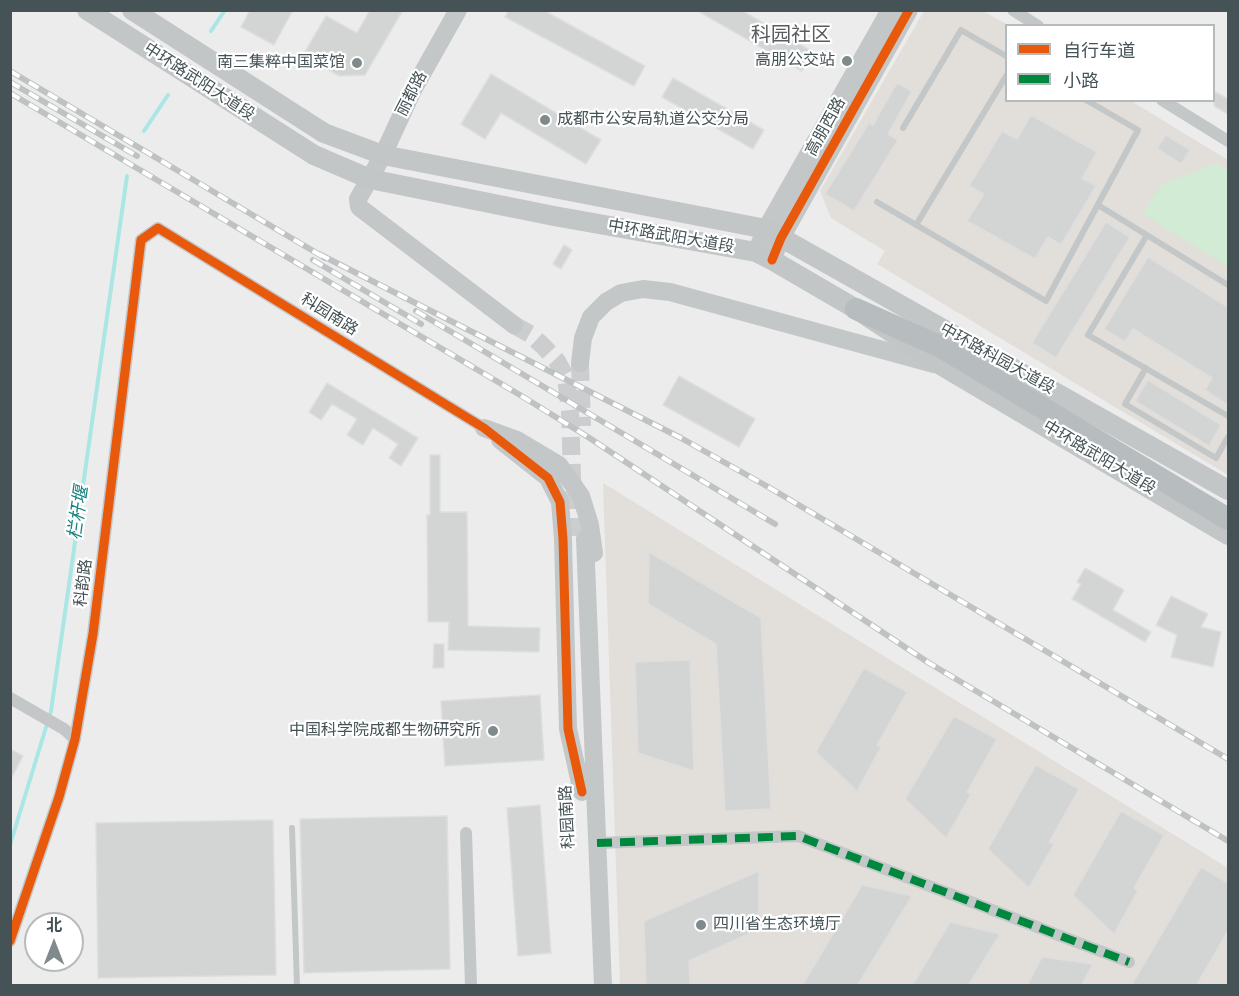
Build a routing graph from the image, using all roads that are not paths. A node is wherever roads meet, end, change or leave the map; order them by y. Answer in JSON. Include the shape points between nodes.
{"nodes":[{"id":1,"x":87,"y":10,"type":"edge"},
{"id":2,"x":132,"y":10,"type":"edge"},
{"id":3,"x":458,"y":10,"type":"edge"},
{"id":4,"x":890,"y":10,"type":"edge"},
{"id":5,"x":909,"y":10,"type":"edge"},
{"id":6,"x":1013,"y":10,"type":"edge"},
{"id":7,"x":1035,"y":24,"type":"edge"},
{"id":8,"x":1005,"y":55,"type":"edge"},
{"id":9,"x":1005,"y":78,"type":"edge"},
{"id":10,"x":1089,"y":102,"type":"edge"},
{"id":11,"x":1165,"y":102,"type":"edge"},
{"id":12,"x":903,"y":128,"type":"dead end"},
{"id":13,"x":1228,"y":141,"type":"edge"},
{"id":14,"x":383,"y":155,"type":"junction"},
{"id":15,"x":370,"y":179,"type":"junction"},
{"id":16,"x":877,"y":202,"type":"dead end"},
{"id":17,"x":1098,"y":205,"type":"junction"},
{"id":18,"x":916,"y":225,"type":"junction"},
{"id":19,"x":158,"y":228,"type":"joint"},
{"id":20,"x":774,"y":234,"type":"junction"},
{"id":21,"x":1147,"y":235,"type":"junction"},
{"id":22,"x":764,"y":256,"type":"junction"},
{"id":23,"x":1228,"y":285,"type":"edge"},
{"id":24,"x":856,"y":309,"type":"joint"},
{"id":25,"x":513,"y":325,"type":"tunnel mouth"},
{"id":26,"x":941,"y":356,"type":"junction"},
{"id":27,"x":580,"y":363,"type":"tunnel mouth"},
{"id":28,"x":1146,"y":368,"type":"junction"},
{"id":29,"x":1228,"y":416,"type":"edge"},
{"id":30,"x":484,"y":428,"type":"junction"},
{"id":31,"x":1228,"y":437,"type":"edge"},
{"id":32,"x":1228,"y":490,"type":"edge"},
{"id":33,"x":1228,"y":519,"type":"edge"},
{"id":34,"x":1228,"y":535,"type":"edge"},
{"id":35,"x":579,"y":539,"type":"junction"},
{"id":36,"x":10,"y":698,"type":"edge"},
{"id":37,"x":75,"y":739,"type":"junction"},
{"id":38,"x":588,"y":792,"type":"junction"},
{"id":39,"x":292,"y":828,"type":"dead end"},
{"id":40,"x":466,"y":833,"type":"dead end"},
{"id":41,"x":597,"y":843,"type":"junction"},
{"id":42,"x":10,"y":941,"type":"edge"},
{"id":43,"x":1129,"y":962,"type":"dead end"},
{"id":44,"x":297,"y":986,"type":"edge"},
{"id":45,"x":471,"y":986,"type":"edge"},
{"id":46,"x":591,"y":986,"type":"edge"},
{"id":47,"x":603,"y":986,"type":"edge"}],
"edges":[{"from":1,"to":15,"type":"main road","name":"中环路武阳大道段","via":[[314,155]]},
{"from":2,"to":14,"type":"main road","name":"中环路武阳大道段","via":[[324,133]]},
{"from":3,"to":14,"type":"street","name":"丽都路","via":[[414,88]]},
{"from":4,"to":20,"type":"street","name":"高朋西路"},
{"from":5,"to":20,"type":"street","name":"高朋西路"},
{"from":6,"to":7,"type":"street"},
{"from":8,"to":12,"type":"lane","via":[[961,30]]},
{"from":9,"to":18,"type":"lane"},
{"from":10,"to":17,"type":"lane","via":[[1138,130]]},
{"from":11,"to":13,"type":"street"},
{"from":14,"to":15,"type":"street","name":"丽都路"},
{"from":14,"to":20,"type":"main road","name":"中环路武阳大道段"},
{"from":15,"to":22,"type":"main road","name":"中环路武阳大道段"},
{"from":15,"to":25,"type":"street","name":"丽都路","via":[[358,199],[359,207]]},
{"from":16,"to":18,"type":"lane"},
{"from":17,"to":18,"type":"lane","via":[[1046,301]]},
{"from":17,"to":21,"type":"lane"},
{"from":19,"to":30,"type":"street","name":"科园南路"},
{"from":19,"to":37,"type":"street","name":"科韵路","via":[[141,240],[93,634]]},
{"from":20,"to":22,"type":"street","name":"高朋西路"},
{"from":20,"to":32,"type":"main road","name":"中环路科园大道段"},
{"from":21,"to":23,"type":"lane"},
{"from":21,"to":28,"type":"lane","via":[[1088,335]]},
{"from":22,"to":24,"type":"main road","name":"中环路武阳大道段"},
{"from":24,"to":26,"type":"highway"},
{"from":26,"to":27,"type":"street","via":[[643,289],[621,293],[591,317]]},
{"from":26,"to":33,"type":"highway"},
{"from":26,"to":34,"type":"main road","name":"中环路武阳大道段"},
{"from":28,"to":29,"type":"lane"},
{"from":28,"to":31,"type":"lane","via":[[1125,404],[1216,458]]},
{"from":30,"to":35,"type":"street","via":[[548,478]]},
{"from":30,"to":35,"type":"street","via":[[517,440],[559,465],[581,496]]},
{"from":35,"to":38,"type":"street","name":"科园南路"},
{"from":36,"to":37,"type":"street"},
{"from":37,"to":42,"type":"street","name":"科韵路"},
{"from":38,"to":41,"type":"street","name":"科园南路"},
{"from":38,"to":46,"type":"street","name":"科园南路"},
{"from":39,"to":44,"type":"lane"},
{"from":40,"to":45,"type":"street"},
{"from":41,"to":43,"type":"street","via":[[798,836]]},
{"from":41,"to":47,"type":"street","name":"科园南路"}]}
